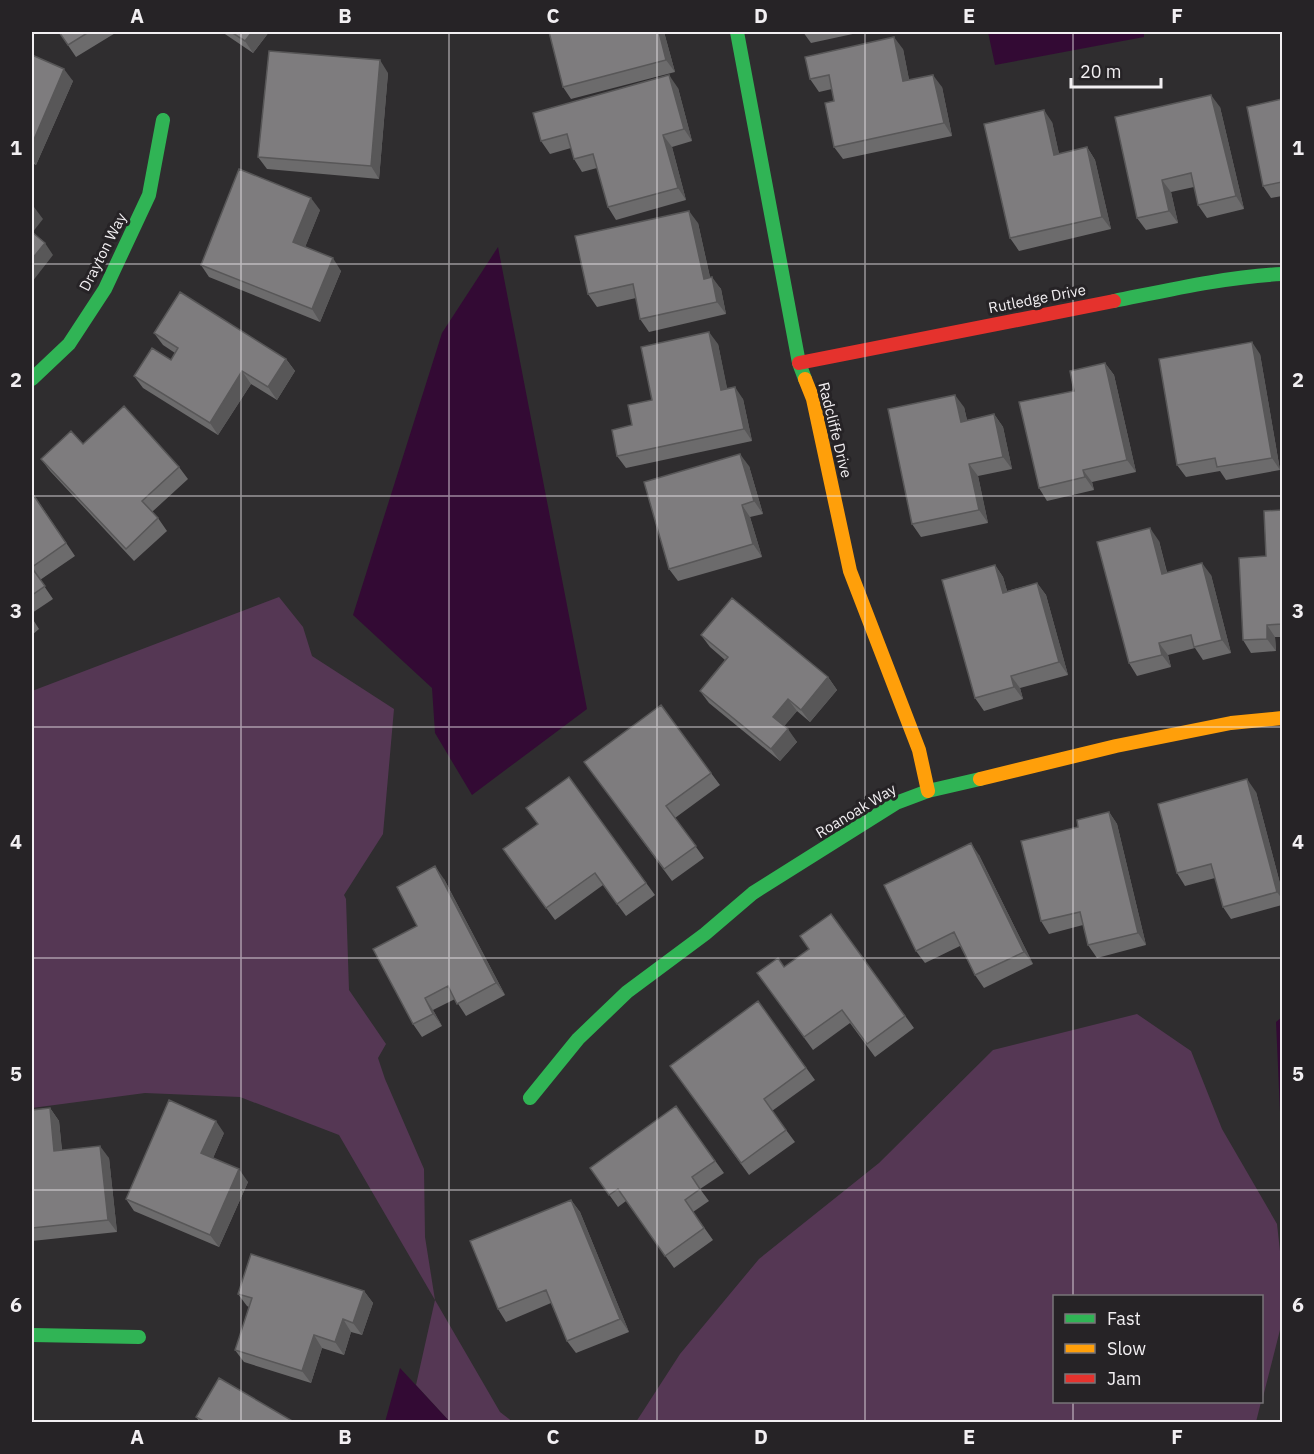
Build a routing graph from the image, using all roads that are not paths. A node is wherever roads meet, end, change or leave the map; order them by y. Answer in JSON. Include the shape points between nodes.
{"nodes":[{"id":1,"x":737,"y":32,"type":"edge"},
{"id":2,"x":163,"y":120,"type":"dead end"},
{"id":3,"x":1282,"y":274,"type":"edge"},
{"id":4,"x":799,"y":363,"type":"junction"},
{"id":5,"x":32,"y":379,"type":"edge"},
{"id":6,"x":1282,"y":718,"type":"edge"},
{"id":7,"x":928,"y":791,"type":"junction"},
{"id":8,"x":530,"y":1098,"type":"dead end"},
{"id":9,"x":32,"y":1335,"type":"edge"},
{"id":10,"x":139,"y":1337,"type":"dead end"}],
"edges":[{"from":1,"to":4,"type":"street","name":"Radcliffe Drive"},
{"from":2,"to":5,"type":"street","name":"Drayton Way","via":[[149,195],[105,289],[69,344]]},
{"from":3,"to":4,"type":"street","name":"Rutledge Drive","via":[[1190,286]]},
{"from":4,"to":7,"type":"street","name":"Radcliffe Drive","via":[[813,399],[850,571],[919,750]]},
{"from":6,"to":7,"type":"street","name":"Roanoak Way","via":[[1231,723],[1128,744]]},
{"from":7,"to":8,"type":"street","name":"Roanoak Way","via":[[896,803],[753,893],[627,992],[578,1039]]},
{"from":9,"to":10,"type":"street"}]}
